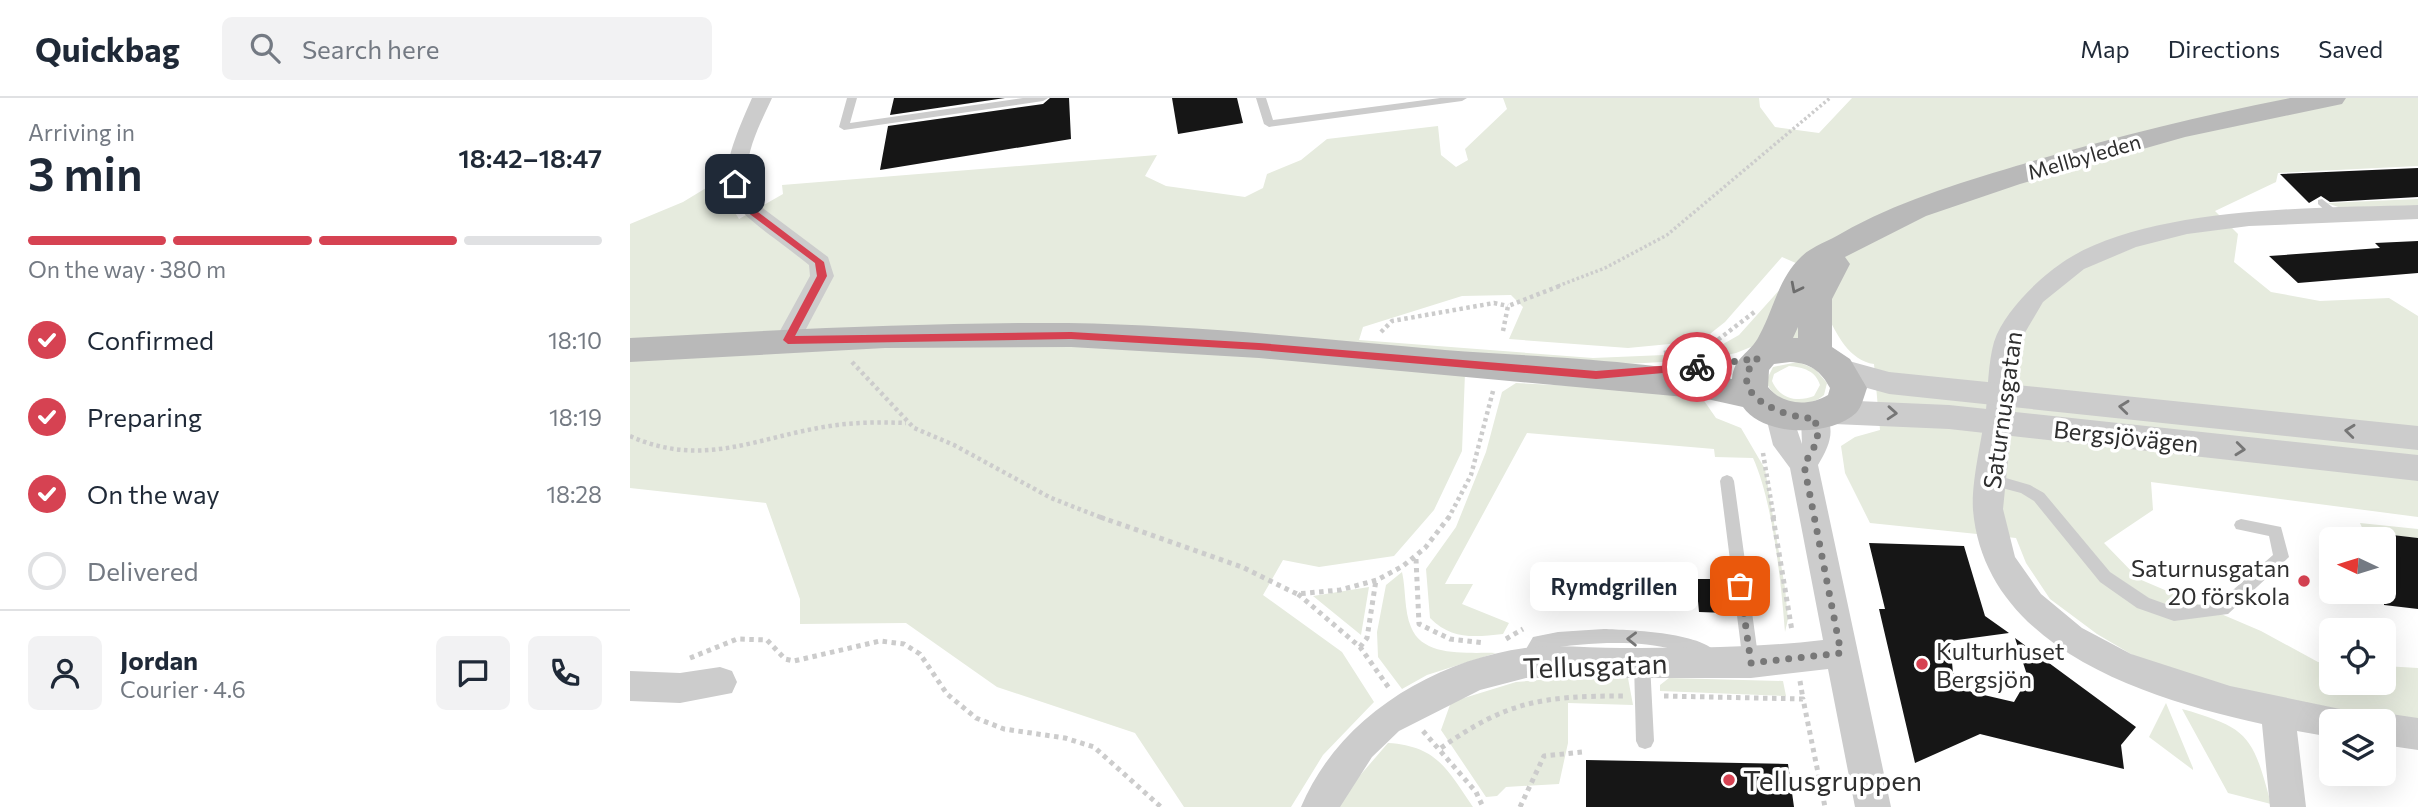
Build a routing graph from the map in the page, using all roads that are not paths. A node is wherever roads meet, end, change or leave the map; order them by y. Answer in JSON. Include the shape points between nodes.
{"nodes":[{"id":1,"x":762,"y":98,"type":"edge"},
{"id":2,"x":852,"y":98,"type":"edge"},
{"id":3,"x":1043,"y":98,"type":"edge"},
{"id":4,"x":1261,"y":98,"type":"edge"},
{"id":5,"x":1365,"y":98,"type":"edge"},
{"id":6,"x":1462,"y":98,"type":"edge"},
{"id":7,"x":2333,"y":98,"type":"edge"},
{"id":8,"x":1370,"y":112,"type":"junction"},
{"id":9,"x":2418,"y":212,"type":"edge"},
{"id":10,"x":1845,"y":245,"type":"junction"},
{"id":11,"x":788,"y":340,"type":"junction"},
{"id":12,"x":630,"y":350,"type":"edge"},
{"id":13,"x":1763,"y":356,"type":"junction"},
{"id":14,"x":1826,"y":361,"type":"junction"},
{"id":15,"x":1596,"y":375,"type":"junction"},
{"id":16,"x":1824,"y":415,"type":"junction"},
{"id":17,"x":1765,"y":416,"type":"junction"},
{"id":18,"x":2418,"y":438,"type":"edge"},
{"id":19,"x":1804,"y":465,"type":"junction"},
{"id":20,"x":1994,"y":465,"type":"junction"},
{"id":21,"x":2418,"y":468,"type":"edge"},
{"id":22,"x":1727,"y":481,"type":"dead end"},
{"id":23,"x":2241,"y":525,"type":"dead end"},
{"id":24,"x":1841,"y":653,"type":"junction"},
{"id":25,"x":1734,"y":662,"type":"junction"},
{"id":26,"x":1527,"y":663,"type":"junction"},
{"id":27,"x":1642,"y":663,"type":"junction"},
{"id":28,"x":720,"y":682,"type":"dead end"},
{"id":29,"x":630,"y":686,"type":"edge"},
{"id":30,"x":2278,"y":712,"type":"junction"},
{"id":31,"x":2319,"y":719,"type":"edge"},
{"id":32,"x":2396,"y":731,"type":"edge"},
{"id":33,"x":2418,"y":734,"type":"edge"},
{"id":34,"x":1645,"y":741,"type":"dead end"},
{"id":35,"x":1320,"y":807,"type":"edge"},
{"id":36,"x":1873,"y":807,"type":"edge"},
{"id":37,"x":2288,"y":807,"type":"edge"}],
"edges":[{"from":1,"to":11,"type":"street","via":[[734,167],[739,198],[756,216],[820,262],[822,276]]},
{"from":2,"to":3,"type":"lane","via":[[844,127]]},
{"from":4,"to":8,"type":"lane","via":[[1269,124]]},
{"from":5,"to":8,"type":"lane"},
{"from":6,"to":8,"type":"lane"},
{"from":7,"to":10,"type":"main road","name":"Mellbyleden","via":[[2185,128],[2057,163],[1916,206]]},
{"from":9,"to":20,"type":"street","name":"Saturnusgatan","via":[[2329,209],[2197,224],[2155,232],[2086,260],[2048,284],[2020,314],[2007,341]]},
{"from":10,"to":13,"type":"main road","name":"Mellbyleden","one_way":true,"via":[[1829,250],[1800,278],[1780,335]]},
{"from":10,"to":14,"type":"main road","name":"Mellbyleden","via":[[1815,299]]},
{"from":11,"to":12,"type":"main road","name":"Bergsjövägen"},
{"from":11,"to":15,"type":"main road","name":"Bergsjövägen","via":[[1119,337]]},
{"from":13,"to":14,"type":"main road","name":"Bergsjövägen","via":[[1790,349]]},
{"from":13,"to":15,"type":"main road","name":"Bergsjövägen"},
{"from":13,"to":17,"type":"main road","via":[[1751,366],[1748,376]]},
{"from":14,"to":16,"type":"main road","via":[[1847,389],[1845,399]]},
{"from":18,"to":14,"type":"street","name":"Bergsjövägen","one_way":true,"via":[[1889,383]]},
{"from":15,"to":17,"type":"main road","name":"Bergsjövägen","via":[[1707,386]]},
{"from":16,"to":17,"type":"main road","name":"Bergsjövägen"},
{"from":16,"to":19,"type":"street","via":[[1818,440]]},
{"from":16,"to":21,"type":"street","name":"Bergsjövägen","one_way":true,"via":[[1950,417]]},
{"from":17,"to":19,"type":"street"},
{"from":19,"to":24,"type":"street"},
{"from":20,"to":23,"type":"lane","via":[[2039,497],[2105,577],[2143,603],[2174,614],[2222,609],[2281,557],[2276,531]]},
{"from":20,"to":30,"type":"street","name":"Saturnusgatan","via":[[1989,530],[2026,600],[2046,620],[2108,660],[2167,683]]},
{"from":22,"to":25,"type":"lane"},
{"from":24,"to":25,"type":"street","name":"Tellusgatan"},
{"from":24,"to":36,"type":"street"},
{"from":25,"to":26,"type":"lane","one_way":true,"via":[[1670,639],[1563,638],[1539,642]]},
{"from":25,"to":27,"type":"street","name":"Tellusgatan"},
{"from":26,"to":27,"type":"street","name":"Tellusgatan"},
{"from":26,"to":35,"type":"street","name":"Tellusgatan","via":[[1445,688],[1387,720],[1360,746]]},
{"from":27,"to":34,"type":"lane"},
{"from":28,"to":29,"type":"street","via":[[680,688]]},
{"from":30,"to":31,"type":"street","name":"Saturnusgatan"},
{"from":30,"to":37,"type":"street"},
{"from":32,"to":33,"type":"street"}]}
